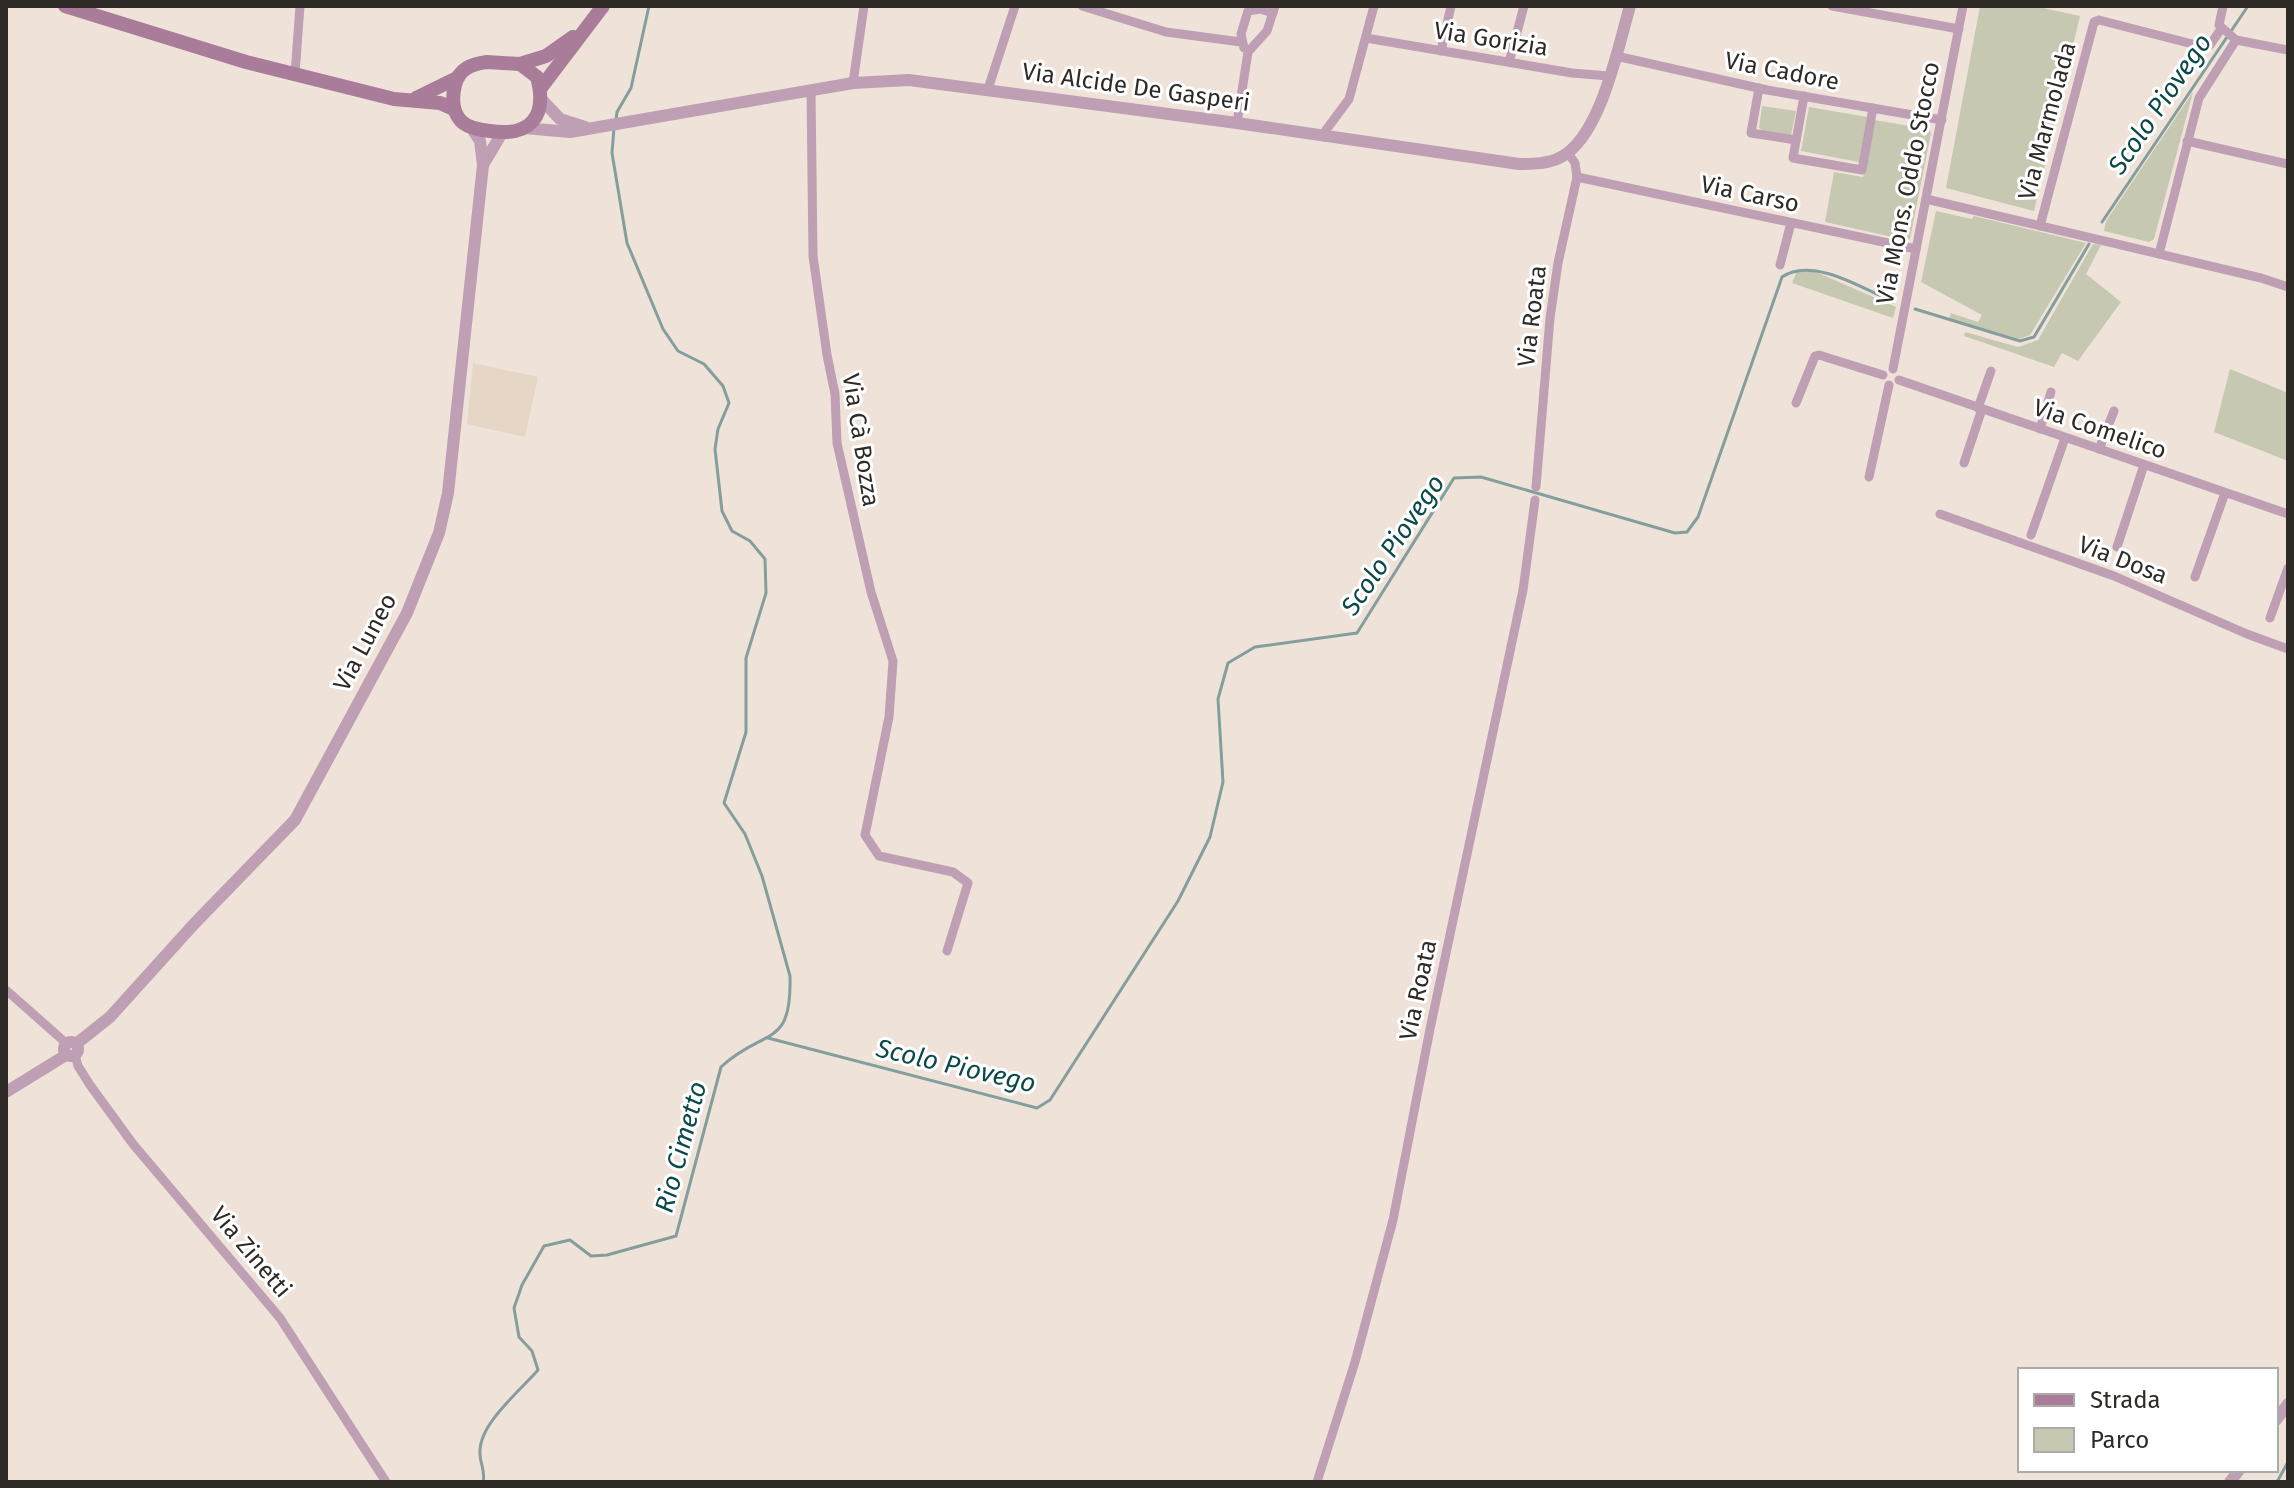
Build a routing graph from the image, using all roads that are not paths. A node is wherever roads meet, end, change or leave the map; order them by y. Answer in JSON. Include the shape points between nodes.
{"nodes":[{"id":1,"x":65,"y":6,"type":"edge"},
{"id":2,"x":300,"y":6,"type":"edge"},
{"id":3,"x":864,"y":6,"type":"edge"},
{"id":4,"x":1015,"y":6,"type":"edge"},
{"id":5,"x":1082,"y":6,"type":"edge"},
{"id":6,"x":1374,"y":6,"type":"edge"},
{"id":7,"x":1451,"y":6,"type":"edge"},
{"id":8,"x":1524,"y":6,"type":"edge"},
{"id":9,"x":1630,"y":6,"type":"edge"},
{"id":10,"x":1832,"y":6,"type":"edge"},
{"id":11,"x":1963,"y":6,"type":"edge"},
{"id":12,"x":2223,"y":6,"type":"edge"},
{"id":13,"x":1274,"y":9,"type":"edge"},
{"id":14,"x":598,"y":12,"type":"edge"},
{"id":15,"x":1959,"y":29,"type":"junction"},
{"id":16,"x":2228,"y":35,"type":"junction"},
{"id":17,"x":1366,"y":38,"type":"junction"},
{"id":18,"x":1241,"y":42,"type":"junction"},
{"id":19,"x":2288,"y":50,"type":"edge"},
{"id":20,"x":1441,"y":51,"type":"junction"},
{"id":21,"x":1248,"y":52,"type":"junction"},
{"id":22,"x":1616,"y":56,"type":"junction"},
{"id":23,"x":1509,"y":62,"type":"junction"},
{"id":24,"x":520,"y":64,"type":"junction"},
{"id":25,"x":295,"y":74,"type":"junction"},
{"id":26,"x":1609,"y":76,"type":"junction"},
{"id":27,"x":457,"y":78,"type":"junction"},
{"id":28,"x":853,"y":83,"type":"junction"},
{"id":29,"x":1759,"y":88,"type":"junction"},
{"id":30,"x":988,"y":89,"type":"junction"},
{"id":31,"x":811,"y":91,"type":"junction"},
{"id":32,"x":541,"y":94,"type":"junction"},
{"id":33,"x":1804,"y":96,"type":"junction"},
{"id":34,"x":412,"y":99,"type":"junction"},
{"id":35,"x":1873,"y":108,"type":"junction"},
{"id":36,"x":454,"y":109,"type":"junction"},
{"id":37,"x":1942,"y":120,"type":"junction"},
{"id":38,"x":1237,"y":123,"type":"junction"},
{"id":39,"x":471,"y":127,"type":"junction"},
{"id":40,"x":524,"y":128,"type":"junction"},
{"id":41,"x":589,"y":128,"type":"junction"},
{"id":42,"x":502,"y":133,"type":"junction"},
{"id":43,"x":1325,"y":137,"type":"junction"},
{"id":44,"x":1796,"y":140,"type":"junction"},
{"id":45,"x":2187,"y":141,"type":"junction"},
{"id":46,"x":1568,"y":153,"type":"junction"},
{"id":47,"x":2288,"y":164,"type":"edge"},
{"id":48,"x":483,"y":165,"type":"junction"},
{"id":49,"x":1577,"y":177,"type":"junction"},
{"id":50,"x":1926,"y":199,"type":"junction"},
{"id":51,"x":1791,"y":223,"type":"junction"},
{"id":52,"x":2040,"y":226,"type":"junction"},
{"id":53,"x":1916,"y":249,"type":"junction"},
{"id":54,"x":2159,"y":254,"type":"junction"},
{"id":55,"x":1780,"y":265,"type":"dead end"},
{"id":56,"x":2263,"y":279,"type":"junction"},
{"id":57,"x":2288,"y":280,"type":"edge"},
{"id":58,"x":2288,"y":287,"type":"edge"},
{"id":59,"x":1893,"y":369,"type":"junction"},
{"id":60,"x":1991,"y":371,"type":"dead end"},
{"id":61,"x":1883,"y":375,"type":"junction"},
{"id":62,"x":1894,"y":383,"type":"junction"},
{"id":63,"x":2051,"y":392,"type":"dead end"},
{"id":64,"x":1796,"y":403,"type":"dead end"},
{"id":65,"x":1980,"y":409,"type":"junction"},
{"id":66,"x":2114,"y":411,"type":"dead end"},
{"id":67,"x":2040,"y":429,"type":"junction"},
{"id":68,"x":2065,"y":438,"type":"junction"},
{"id":69,"x":2099,"y":449,"type":"junction"},
{"id":70,"x":1964,"y":463,"type":"dead end"},
{"id":71,"x":2144,"y":465,"type":"junction"},
{"id":72,"x":1869,"y":477,"type":"dead end"},
{"id":73,"x":1536,"y":487,"type":"dead end"},
{"id":74,"x":2225,"y":493,"type":"junction"},
{"id":75,"x":1535,"y":500,"type":"dead end"},
{"id":76,"x":1940,"y":514,"type":"dead end"},
{"id":77,"x":2288,"y":514,"type":"edge"},
{"id":78,"x":2031,"y":535,"type":"dead end"},
{"id":79,"x":2117,"y":547,"type":"dead end"},
{"id":80,"x":2288,"y":568,"type":"edge"},
{"id":81,"x":2195,"y":577,"type":"dead end"},
{"id":82,"x":2270,"y":618,"type":"dead end"},
{"id":83,"x":2288,"y":649,"type":"edge"},
{"id":84,"x":947,"y":951,"type":"dead end"},
{"id":85,"x":6,"y":990,"type":"edge"},
{"id":86,"x":71,"y":1049,"type":"junction"},
{"id":87,"x":6,"y":1092,"type":"edge"},
{"id":88,"x":386,"y":1482,"type":"edge"},
{"id":89,"x":1317,"y":1482,"type":"edge"}],
"edges":[{"from":1,"to":25,"type":"main road"},
{"from":2,"to":25,"type":"street"},
{"from":3,"to":28,"type":"street"},
{"from":4,"to":30,"type":"street"},
{"from":5,"to":18,"type":"street","via":[[1166,32]]},
{"from":6,"to":17,"type":"street"},
{"from":7,"to":20,"type":"street"},
{"from":8,"to":23,"type":"street"},
{"from":9,"to":22,"type":"street"},
{"from":10,"to":15,"type":"street"},
{"from":11,"to":15,"type":"street","name":"Via Mons. Oddo Stocco"},
{"from":12,"to":16,"type":"street","via":[[2219,22]]},
{"from":13,"to":18,"type":"street","via":[[1248,11]]},
{"from":13,"to":21,"type":"street","via":[[1267,31]]},
{"from":14,"to":24,"type":"main road","via":[[558,48]]},
{"from":14,"to":32,"type":"main road"},
{"from":15,"to":37,"type":"street","name":"Via Mons. Oddo Stocco"},
{"from":16,"to":19,"type":"street"},
{"from":16,"to":45,"type":"street","via":[[2234,46],[2203,89]]},
{"from":16,"to":52,"type":"street","name":"Via Marmolada","via":[[2204,47],[2094,22]]},
{"from":17,"to":20,"type":"street","name":"Via Gorizia"},
{"from":17,"to":43,"type":"street","via":[[1349,99]]},
{"from":18,"to":21,"type":"street"},
{"from":20,"to":23,"type":"street","name":"Via Gorizia"},
{"from":21,"to":38,"type":"street"},
{"from":22,"to":26,"type":"street"},
{"from":22,"to":29,"type":"street","name":"Via Cadore"},
{"from":23,"to":26,"type":"street","name":"Via Gorizia"},
{"from":24,"to":27,"type":"main road","via":[[476,63]]},
{"from":24,"to":32,"type":"main road","via":[[537,77]]},
{"from":25,"to":34,"type":"main road"},
{"from":26,"to":46,"type":"street","via":[[1586,131]]},
{"from":27,"to":34,"type":"main road"},
{"from":27,"to":36,"type":"main road"},
{"from":28,"to":30,"type":"street","name":"Via Alcide De Gasperi","via":[[909,80]]},
{"from":28,"to":31,"type":"street","name":"Via Alcide De Gasperi"},
{"from":29,"to":33,"type":"street","name":"Via Cadore"},
{"from":29,"to":44,"type":"street","via":[[1751,133]]},
{"from":30,"to":38,"type":"street","name":"Via Alcide De Gasperi"},
{"from":31,"to":41,"type":"street","name":"Via Alcide De Gasperi"},
{"from":31,"to":84,"type":"street","name":"Via Cà Bozza","via":[[813,256],[835,394],[837,443],[871,592],[893,661],[889,717],[865,835],[879,856],[953,872],[968,883]]},
{"from":32,"to":40,"type":"main road","via":[[536,117]]},
{"from":32,"to":41,"type":"street","via":[[560,119]]},
{"from":33,"to":35,"type":"street","name":"Via Cadore"},
{"from":33,"to":44,"type":"street"},
{"from":34,"to":36,"type":"main road"},
{"from":35,"to":37,"type":"street","name":"Via Cadore"},
{"from":35,"to":44,"type":"street","via":[[1862,170],[1793,158]]},
{"from":36,"to":39,"type":"main road"},
{"from":37,"to":50,"type":"street","name":"Via Mons. Oddo Stocco"},
{"from":38,"to":43,"type":"street","name":"Via Alcide De Gasperi"},
{"from":39,"to":42,"type":"main road"},
{"from":39,"to":48,"type":"street","via":[[480,141]]},
{"from":40,"to":41,"type":"street","name":"Via Alcide De Gasperi"},
{"from":40,"to":42,"type":"main road"},
{"from":42,"to":48,"type":"street"},
{"from":43,"to":46,"type":"street","name":"Via Alcide De Gasperi","via":[[1519,164],[1544,163]]},
{"from":45,"to":47,"type":"street"},
{"from":45,"to":54,"type":"street"},
{"from":46,"to":49,"type":"street"},
{"from":48,"to":86,"type":"street","name":"Via Luneo","via":[[448,493],[439,533],[407,613],[295,820],[110,1017]]},
{"from":49,"to":51,"type":"street","name":"Via Carso"},
{"from":49,"to":73,"type":"street","name":"Via Roata","via":[[1552,304]]},
{"from":50,"to":52,"type":"street"},
{"from":50,"to":53,"type":"street","name":"Via Mons. Oddo Stocco"},
{"from":51,"to":53,"type":"street","name":"Via Carso"},
{"from":51,"to":55,"type":"street"},
{"from":52,"to":54,"type":"street"},
{"from":53,"to":59,"type":"street","name":"Via Mons. Oddo Stocco"},
{"from":54,"to":56,"type":"street"},
{"from":56,"to":57,"type":"street"},
{"from":56,"to":58,"type":"street"},
{"from":59,"to":61,"type":"street"},
{"from":59,"to":62,"type":"street","via":[[1899,373]]},
{"from":60,"to":65,"type":"street"},
{"from":61,"to":62,"type":"street","via":[[1885,382]]},
{"from":61,"to":64,"type":"street","via":[[1817,355]]},
{"from":62,"to":65,"type":"street","name":"Via Comelico"},
{"from":62,"to":72,"type":"street"},
{"from":63,"to":67,"type":"street"},
{"from":65,"to":67,"type":"street","name":"Via Comelico"},
{"from":65,"to":70,"type":"street"},
{"from":66,"to":69,"type":"street"},
{"from":67,"to":68,"type":"street","name":"Via Comelico"},
{"from":68,"to":69,"type":"street","name":"Via Comelico"},
{"from":68,"to":78,"type":"street"},
{"from":69,"to":71,"type":"street","name":"Via Comelico"},
{"from":71,"to":74,"type":"street","name":"Via Comelico"},
{"from":71,"to":79,"type":"street"},
{"from":74,"to":77,"type":"street","name":"Via Comelico"},
{"from":74,"to":81,"type":"street"},
{"from":75,"to":89,"type":"street","name":"Via Roata","via":[[1523,590],[1393,1220]]},
{"from":76,"to":83,"type":"street","name":"Via Dosa","via":[[2114,576]]},
{"from":80,"to":82,"type":"street"},
{"from":85,"to":86,"type":"street"},
{"from":86,"to":87,"type":"street","name":"Via Luneo"},
{"from":86,"to":88,"type":"street","name":"Via Zinetti","via":[[133,1144],[280,1318]]}]}
